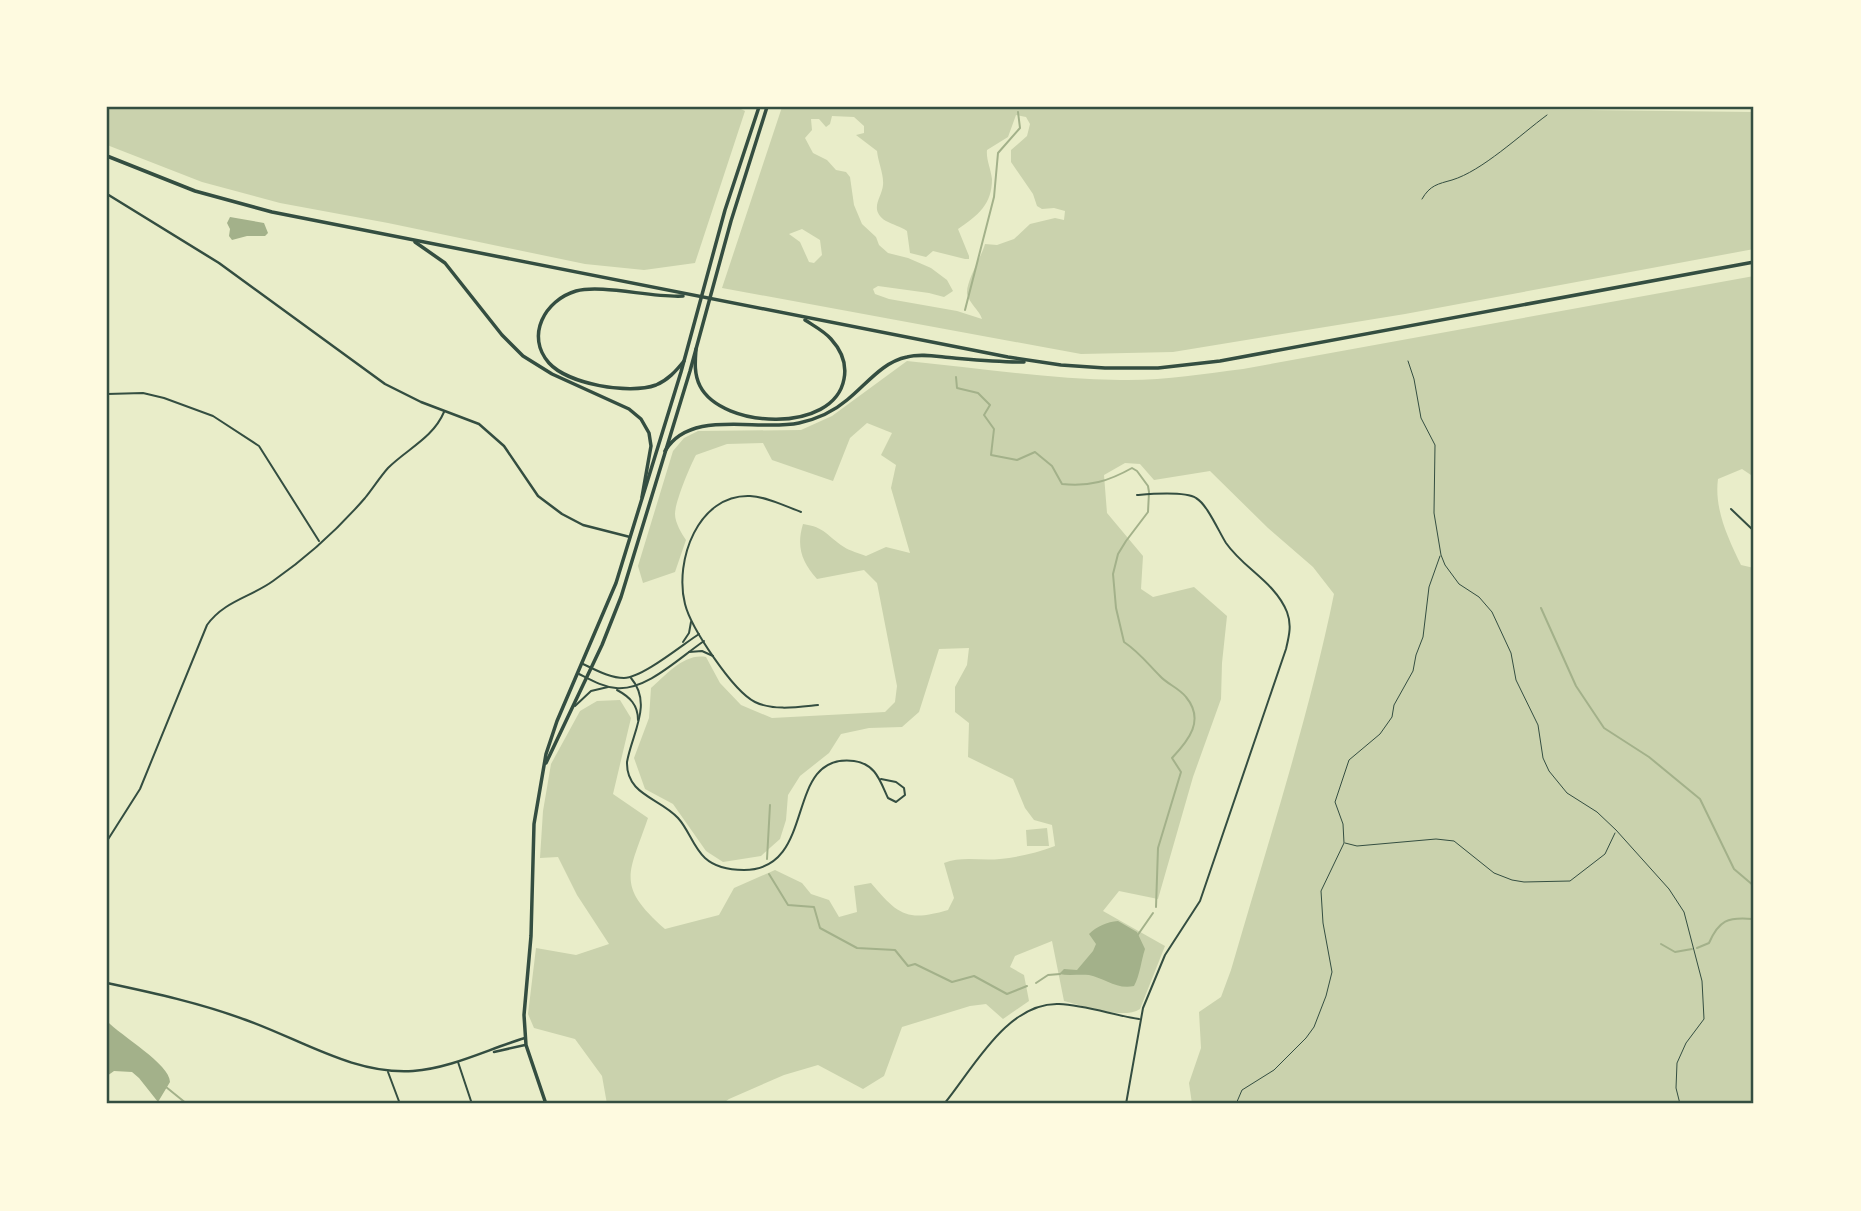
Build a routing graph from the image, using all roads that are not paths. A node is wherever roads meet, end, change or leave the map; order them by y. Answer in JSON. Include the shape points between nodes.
{"nodes":[{"id":1,"x":759,"y":107,"type":"edge"},
{"id":2,"x":767,"y":107,"type":"edge"},
{"id":3,"x":107,"y":156,"type":"edge"},
{"id":4,"x":107,"y":194,"type":"edge"},
{"id":5,"x":410,"y":240,"type":"junction"},
{"id":6,"x":1754,"y":262,"type":"edge"},
{"id":7,"x":691,"y":296,"type":"junction"},
{"id":8,"x":804,"y":318,"type":"junction"},
{"id":9,"x":696,"y":349,"type":"junction"},
{"id":10,"x":684,"y":361,"type":"junction"},
{"id":11,"x":1035,"y":362,"type":"junction"},
{"id":12,"x":107,"y":394,"type":"edge"},
{"id":13,"x":445,"y":411,"type":"junction"},
{"id":14,"x":665,"y":451,"type":"junction"},
{"id":15,"x":1137,"y":495,"type":"dead end"},
{"id":16,"x":642,"y":497,"type":"junction"},
{"id":17,"x":1731,"y":509,"type":"dead end"},
{"id":18,"x":801,"y":512,"type":"dead end"},
{"id":19,"x":1754,"y":531,"type":"edge"},
{"id":20,"x":630,"y":537,"type":"junction"},
{"id":21,"x":320,"y":542,"type":"junction"},
{"id":22,"x":690,"y":618,"type":"junction"},
{"id":23,"x":700,"y":634,"type":"junction"},
{"id":24,"x":704,"y":641,"type":"junction"},
{"id":25,"x":680,"y":646,"type":"junction"},
{"id":26,"x":685,"y":654,"type":"junction"},
{"id":27,"x":714,"y":656,"type":"junction"},
{"id":28,"x":583,"y":664,"type":"junction"},
{"id":29,"x":592,"y":668,"type":"junction"},
{"id":30,"x":579,"y":674,"type":"junction"},
{"id":31,"x":587,"y":678,"type":"junction"},
{"id":32,"x":631,"y":678,"type":"junction"},
{"id":33,"x":637,"y":686,"type":"junction"},
{"id":34,"x":612,"y":688,"type":"junction"},
{"id":35,"x":818,"y":705,"type":"dead end"},
{"id":36,"x":571,"y":712,"type":"junction"},
{"id":37,"x":638,"y":725,"type":"junction"},
{"id":38,"x":544,"y":768,"type":"junction"},
{"id":39,"x":881,"y":779,"type":"junction"},
{"id":40,"x":107,"y":841,"type":"edge"},
{"id":41,"x":107,"y":983,"type":"edge"},
{"id":42,"x":1140,"y":1020,"type":"junction"},
{"id":43,"x":525,"y":1038,"type":"junction"},
{"id":44,"x":526,"y":1045,"type":"junction"},
{"id":45,"x":490,"y":1052,"type":"junction"},
{"id":46,"x":458,"y":1061,"type":"junction"},
{"id":47,"x":388,"y":1071,"type":"junction"},
{"id":48,"x":400,"y":1104,"type":"edge"},
{"id":49,"x":472,"y":1104,"type":"edge"},
{"id":50,"x":546,"y":1104,"type":"edge"},
{"id":51,"x":944,"y":1104,"type":"edge"},
{"id":52,"x":1126,"y":1104,"type":"edge"}],
"edges":[{"from":1,"to":10,"type":"main road"},
{"from":2,"to":9,"type":"main road"},
{"from":3,"to":5,"type":"main road","via":[[230,201]]},
{"from":4,"to":13,"type":"street","via":[[219,262],[379,380]]},
{"from":5,"to":7,"type":"main road"},
{"from":5,"to":16,"type":"main road","via":[[445,263],[523,356],[641,419],[650,441]]},
{"from":6,"to":11,"type":"main road","via":[[1211,362],[1122,368]]},
{"from":7,"to":8,"type":"main road"},
{"from":7,"to":10,"type":"main road","via":[[576,291],[552,304],[538,331],[541,351],[551,366],[600,385],[652,386],[668,379]]},
{"from":8,"to":9,"type":"main road","via":[[838,347],[845,371],[835,398],[804,416],[758,418],[717,403],[699,384]]},
{"from":8,"to":11,"type":"main road"},
{"from":9,"to":14,"type":"main road"},
{"from":10,"to":16,"type":"main road"},
{"from":11,"to":14,"type":"main road","via":[[903,357],[887,365],[847,401],[818,417],[781,425],[694,427],[677,436]]},
{"from":12,"to":21,"type":"street","via":[[143,393],[176,401],[213,416],[259,446]]},
{"from":13,"to":20,"type":"street","via":[[479,424],[498,440],[536,493],[562,514],[583,525]]},
{"from":13,"to":21,"type":"street","via":[[428,436],[387,469]]},
{"from":14,"to":29,"type":"main road","via":[[621,597]]},
{"from":15,"to":42,"type":"street","via":[[1185,495],[1200,500],[1237,556],[1272,587],[1286,610],[1290,629],[1200,901],[1165,955]]},
{"from":16,"to":20,"type":"main road"},
{"from":17,"to":19,"type":"street"},
{"from":18,"to":22,"type":"street","via":[[762,498],[742,497],[722,502],[705,516],[694,535],[683,575],[682,592]]},
{"from":20,"to":28,"type":"main road"},
{"from":21,"to":40,"type":"street","via":[[272,582],[231,603],[207,625],[140,789]]},
{"from":22,"to":23,"type":"street"},
{"from":22,"to":25,"type":"street","via":[[689,633]]},
{"from":23,"to":24,"type":"street"},
{"from":23,"to":25,"type":"street"},
{"from":24,"to":26,"type":"street"},
{"from":24,"to":27,"type":"street"},
{"from":25,"to":32,"type":"street"},
{"from":26,"to":27,"type":"street","via":[[699,651]]},
{"from":26,"to":33,"type":"street"},
{"from":27,"to":35,"type":"street","via":[[731,683],[755,702],[780,707]]},
{"from":28,"to":29,"type":"street"},
{"from":28,"to":30,"type":"main road"},
{"from":29,"to":31,"type":"main road"},
{"from":29,"to":32,"type":"street"},
{"from":30,"to":31,"type":"street"},
{"from":30,"to":38,"type":"main road","via":[[555,728]]},
{"from":31,"to":34,"type":"street"},
{"from":31,"to":36,"type":"main road"},
{"from":32,"to":33,"type":"street"},
{"from":33,"to":34,"type":"street"},
{"from":33,"to":37,"type":"street","via":[[642,706]]},
{"from":34,"to":36,"type":"street","via":[[587,693]]},
{"from":34,"to":37,"type":"street","via":[[633,701]]},
{"from":36,"to":38,"type":"main road"},
{"from":37,"to":39,"type":"street","via":[[627,762],[631,780],[640,792],[679,819],[703,857],[721,868],[764,867],[780,855],[795,832],[814,776],[828,765],[862,763]]},
{"from":38,"to":43,"type":"main road","via":[[534,824]]},
{"from":39,"to":39,"type":"street","via":[[888,798],[896,802],[905,795],[901,785]]},
{"from":41,"to":47,"type":"street","via":[[202,1005],[333,1056]]},
{"from":42,"to":51,"type":"street","via":[[1060,1004],[1024,1012],[994,1039]]},
{"from":42,"to":52,"type":"street"},
{"from":43,"to":44,"type":"main road"},
{"from":43,"to":45,"type":"street"},
{"from":44,"to":45,"type":"street"},
{"from":44,"to":50,"type":"main road"},
{"from":45,"to":46,"type":"street"},
{"from":46,"to":47,"type":"street","via":[[420,1070]]},
{"from":46,"to":49,"type":"street"},
{"from":47,"to":48,"type":"street"}]}
